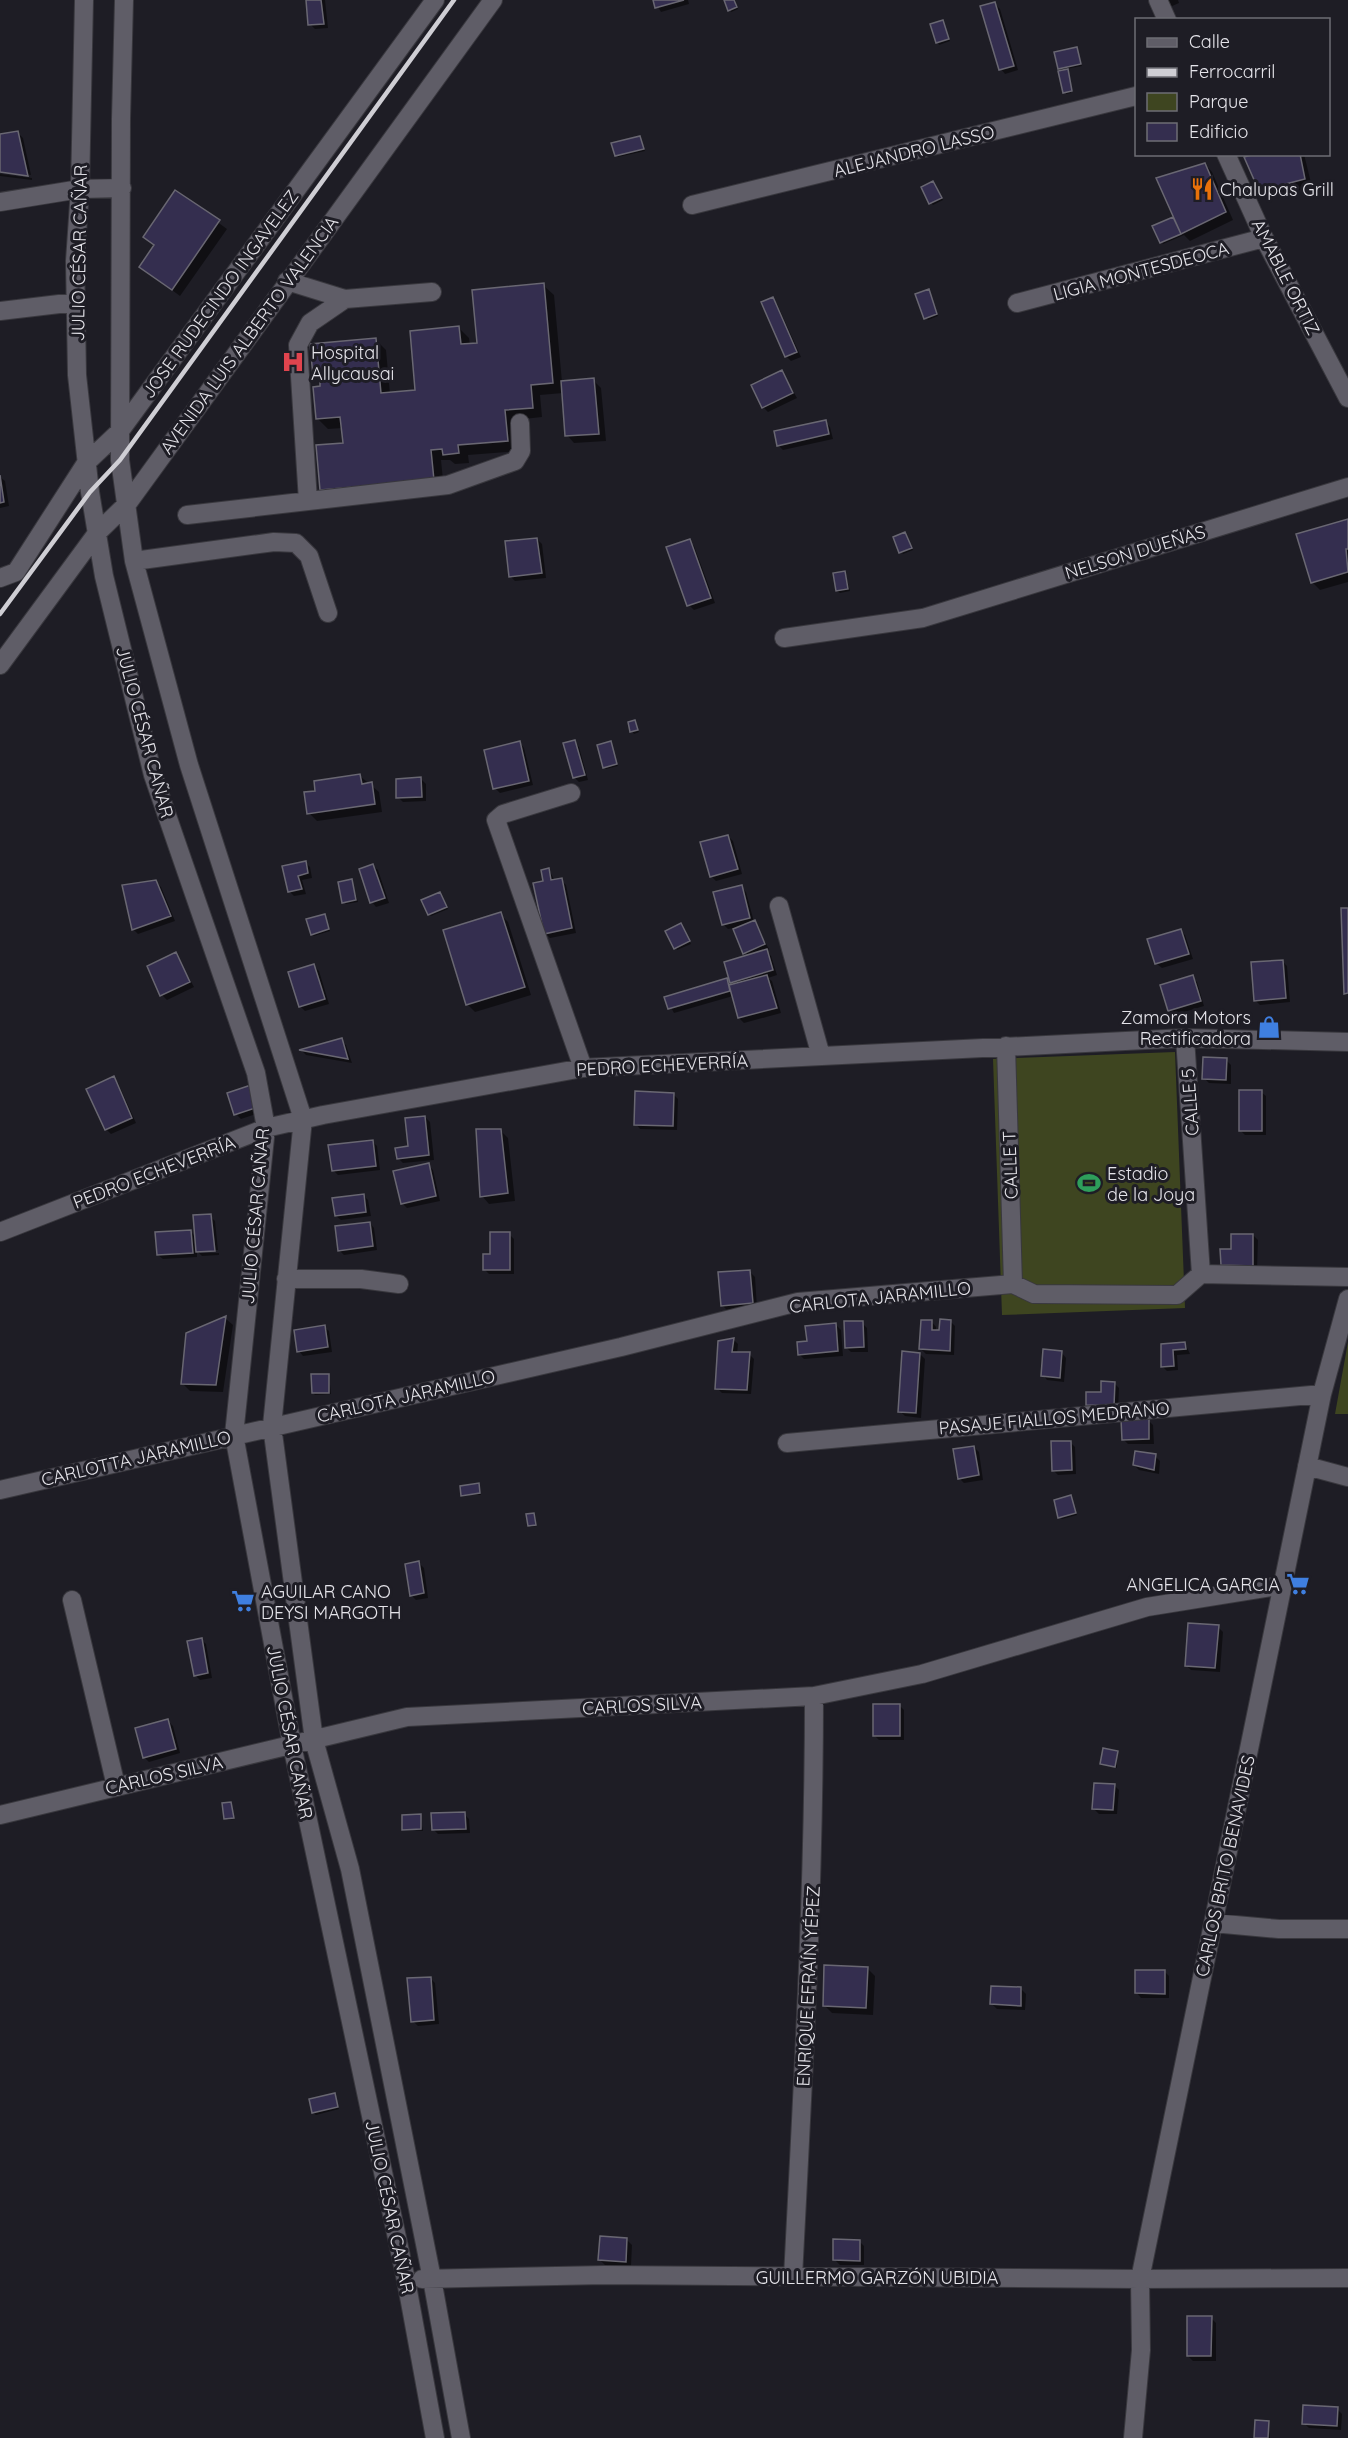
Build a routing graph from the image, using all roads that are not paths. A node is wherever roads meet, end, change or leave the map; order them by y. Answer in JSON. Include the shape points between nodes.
{"nodes":[{"id":1,"x":84,"y":0,"type":"edge"},
{"id":2,"x":124,"y":0,"type":"edge"},
{"id":3,"x":435,"y":0,"type":"edge"},
{"id":4,"x":493,"y":0,"type":"edge"},
{"id":5,"x":1158,"y":0,"type":"edge"},
{"id":6,"x":1166,"y":18,"type":"edge"},
{"id":7,"x":1135,"y":96,"type":"edge"},
{"id":8,"x":1227,"y":156,"type":"edge"},
{"id":9,"x":122,"y":188,"type":"junction"},
{"id":10,"x":80,"y":189,"type":"junction"},
{"id":11,"x":0,"y":201,"type":"edge"},
{"id":12,"x":692,"y":205,"type":"dead end"},
{"id":13,"x":1264,"y":238,"type":"junction"},
{"id":14,"x":287,"y":281,"type":"junction"},
{"id":15,"x":432,"y":292,"type":"dead end"},
{"id":16,"x":345,"y":299,"type":"junction"},
{"id":17,"x":76,"y":303,"type":"junction"},
{"id":18,"x":1017,"y":303,"type":"dead end"},
{"id":19,"x":0,"y":310,"type":"edge"},
{"id":20,"x":1348,"y":398,"type":"edge"},
{"id":21,"x":520,"y":423,"type":"dead end"},
{"id":22,"x":120,"y":431,"type":"junction"},
{"id":23,"x":86,"y":463,"type":"junction"},
{"id":24,"x":1348,"y":486,"type":"edge"},
{"id":25,"x":308,"y":501,"type":"junction"},
{"id":26,"x":128,"y":503,"type":"junction"},
{"id":27,"x":187,"y":514,"type":"dead end"},
{"id":28,"x":97,"y":533,"type":"junction"},
{"id":29,"x":134,"y":561,"type":"junction"},
{"id":30,"x":8,"y":575,"type":"edge"},
{"id":31,"x":0,"y":595,"type":"edge"},
{"id":32,"x":328,"y":613,"type":"dead end"},
{"id":33,"x":784,"y":638,"type":"dead end"},
{"id":34,"x":0,"y":665,"type":"edge"},
{"id":35,"x":571,"y":793,"type":"dead end"},
{"id":36,"x":779,"y":906,"type":"dead end"},
{"id":37,"x":1185,"y":1038,"type":"junction"},
{"id":38,"x":1348,"y":1042,"type":"edge"},
{"id":39,"x":1006,"y":1046,"type":"junction"},
{"id":40,"x":820,"y":1056,"type":"junction"},
{"id":41,"x":583,"y":1068,"type":"junction"},
{"id":42,"x":303,"y":1119,"type":"junction"},
{"id":43,"x":266,"y":1128,"type":"junction"},
{"id":44,"x":0,"y":1233,"type":"edge"},
{"id":45,"x":1201,"y":1274,"type":"junction"},
{"id":46,"x":1348,"y":1277,"type":"edge"},
{"id":47,"x":286,"y":1279,"type":"junction"},
{"id":48,"x":399,"y":1284,"type":"dead end"},
{"id":49,"x":1013,"y":1284,"type":"junction"},
{"id":50,"x":1348,"y":1299,"type":"edge"},
{"id":51,"x":1322,"y":1394,"type":"junction"},
{"id":52,"x":272,"y":1426,"type":"junction"},
{"id":53,"x":234,"y":1436,"type":"junction"},
{"id":54,"x":787,"y":1443,"type":"dead end"},
{"id":55,"x":1307,"y":1466,"type":"junction"},
{"id":56,"x":1348,"y":1476,"type":"edge"},
{"id":57,"x":0,"y":1490,"type":"edge"},
{"id":58,"x":1283,"y":1585,"type":"junction"},
{"id":59,"x":72,"y":1600,"type":"dead end"},
{"id":60,"x":814,"y":1696,"type":"junction"},
{"id":61,"x":314,"y":1740,"type":"junction"},
{"id":62,"x":292,"y":1745,"type":"junction"},
{"id":63,"x":116,"y":1786,"type":"junction"},
{"id":64,"x":0,"y":1815,"type":"edge"},
{"id":65,"x":1213,"y":1923,"type":"junction"},
{"id":66,"x":1348,"y":1929,"type":"edge"},
{"id":67,"x":793,"y":2277,"type":"junction"},
{"id":68,"x":1348,"y":2278,"type":"edge"},
{"id":69,"x":432,"y":2279,"type":"junction"},
{"id":70,"x":1140,"y":2279,"type":"junction"},
{"id":71,"x":406,"y":2280,"type":"junction"},
{"id":72,"x":435,"y":2438,"type":"edge"},
{"id":73,"x":461,"y":2438,"type":"edge"},
{"id":74,"x":1133,"y":2438,"type":"edge"}],
"edges":[{"from":1,"to":10,"type":"street","name":"JULIO CÉSAR CAÑAR"},
{"from":2,"to":9,"type":"street","name":"JULIO CÉSAR CAÑAR"},
{"from":3,"to":22,"type":"street","name":"JOSE RUDECINDO INGAVELEZ"},
{"from":4,"to":14,"type":"street","name":"AVENIDA LUIS ALBERTO VALENCIA"},
{"from":5,"to":6,"type":"street"},
{"from":7,"to":12,"type":"street","name":"ALEJANDRO LASSO"},
{"from":8,"to":13,"type":"street","name":"AMABLE ORTIZ"},
{"from":9,"to":10,"type":"street"},
{"from":9,"to":22,"type":"street","name":"JULIO CÉSAR CAÑAR"},
{"from":10,"to":11,"type":"street"},
{"from":10,"to":17,"type":"street","name":"JULIO CÉSAR CAÑAR"},
{"from":13,"to":18,"type":"street","name":"LIGIA MONTESDEOCA"},
{"from":13,"to":20,"type":"street","name":"AMABLE ORTIZ"},
{"from":14,"to":16,"type":"street"},
{"from":14,"to":26,"type":"street","name":"AVENIDA LUIS ALBERTO VALENCIA"},
{"from":15,"to":16,"type":"street"},
{"from":16,"to":25,"type":"street","via":[[310,323],[298,345]]},
{"from":17,"to":19,"type":"street"},
{"from":17,"to":23,"type":"street","name":"JULIO CÉSAR CAÑAR"},
{"from":21,"to":25,"type":"street","via":[[521,451],[513,462],[448,485]]},
{"from":22,"to":23,"type":"street","name":"JOSE RUDECINDO INGAVELEZ"},
{"from":22,"to":26,"type":"street","name":"JULIO CÉSAR CAÑAR","via":[[120,460]]},
{"from":23,"to":28,"type":"street","name":"JULIO CÉSAR CAÑAR"},
{"from":23,"to":30,"type":"street","name":"JOSE RUDECINDO INGAVELEZ"},
{"from":24,"to":33,"type":"street","name":"NELSON DUEÑAS","via":[[923,618]]},
{"from":25,"to":27,"type":"street"},
{"from":26,"to":28,"type":"street","name":"AVENIDA LUIS ALBERTO VALENCIA"},
{"from":26,"to":29,"type":"street","name":"JULIO CÉSAR CAÑAR"},
{"from":28,"to":34,"type":"street","name":"AVENIDA LUIS ALBERTO VALENCIA"},
{"from":28,"to":43,"type":"street","name":"JULIO CÉSAR CAÑAR","via":[[153,775],[256,1073]]},
{"from":29,"to":32,"type":"street","via":[[274,542],[296,543],[309,556]]},
{"from":29,"to":42,"type":"street","name":"JULIO CÉSAR CAÑAR","via":[[189,765]]},
{"from":30,"to":31,"type":"street","name":"JOSE RUDECINDO INGAVELEZ"},
{"from":35,"to":41,"type":"street","via":[[503,813],[496,820]]},
{"from":36,"to":40,"type":"street"},
{"from":37,"to":38,"type":"street","name":"PEDRO ECHEVERRÍA"},
{"from":37,"to":39,"type":"street","name":"PEDRO ECHEVERRÍA"},
{"from":37,"to":45,"type":"street","name":"CALLE 5"},
{"from":39,"to":40,"type":"street","name":"PEDRO ECHEVERRÍA"},
{"from":39,"to":49,"type":"street","name":"CALLE T"},
{"from":40,"to":41,"type":"street","name":"PEDRO ECHEVERRÍA"},
{"from":41,"to":42,"type":"street","name":"PEDRO ECHEVERRÍA"},
{"from":42,"to":43,"type":"street","name":"PEDRO ECHEVERRÍA"},
{"from":42,"to":47,"type":"street","name":"JULIO CÉSAR CAÑAR"},
{"from":43,"to":44,"type":"street","name":"PEDRO ECHEVERRÍA"},
{"from":43,"to":53,"type":"street","name":"JULIO CÉSAR CAÑAR"},
{"from":45,"to":46,"type":"street"},
{"from":45,"to":49,"type":"street","name":"CARLOTA JARAMILLO","via":[[1177,1295],[1034,1294]]},
{"from":47,"to":48,"type":"street"},
{"from":47,"to":52,"type":"street","name":"JULIO CÉSAR CAÑAR"},
{"from":49,"to":52,"type":"street","name":"CARLOTA JARAMILLO","via":[[798,1302],[621,1347]]},
{"from":50,"to":51,"type":"street","name":"CARLOS BRITO BENAVIDES"},
{"from":51,"to":54,"type":"street","name":"PASAJE FIALLOS MEDRANO"},
{"from":51,"to":55,"type":"street","name":"CARLOS BRITO BENAVIDES"},
{"from":52,"to":53,"type":"street","name":"CARLOTTA JARAMILLO"},
{"from":52,"to":61,"type":"street","name":"JULIO CÉSAR CAÑAR"},
{"from":53,"to":57,"type":"street","name":"CARLOTTA JARAMILLO"},
{"from":53,"to":62,"type":"street","name":"JULIO CÉSAR CAÑAR"},
{"from":55,"to":56,"type":"street"},
{"from":55,"to":58,"type":"street","name":"CARLOS BRITO BENAVIDES"},
{"from":58,"to":60,"type":"street","name":"CARLOS SILVA","via":[[1147,1607],[922,1674]]},
{"from":58,"to":65,"type":"street","name":"CARLOS BRITO BENAVIDES"},
{"from":59,"to":63,"type":"street"},
{"from":60,"to":61,"type":"street","name":"CARLOS SILVA","via":[[407,1717]]},
{"from":60,"to":67,"type":"street","name":"ENRIQUE EFRAÍN YÉPEZ","via":[[810,1959]]},
{"from":61,"to":62,"type":"street","name":"CARLOS SILVA"},
{"from":61,"to":69,"type":"street","name":"JULIO CÉSAR CAÑAR","via":[[350,1869]]},
{"from":62,"to":63,"type":"street","name":"CARLOS SILVA"},
{"from":62,"to":71,"type":"street","name":"JULIO CÉSAR CAÑAR"},
{"from":63,"to":64,"type":"street","name":"CARLOS SILVA"},
{"from":65,"to":66,"type":"street","via":[[1279,1929]]},
{"from":65,"to":70,"type":"street","name":"CARLOS BRITO BENAVIDES"},
{"from":67,"to":69,"type":"street","name":"GUILLERMO GARZÓN UBIDIA","via":[[604,2275]]},
{"from":67,"to":70,"type":"street","name":"GUILLERMO GARZÓN UBIDIA"},
{"from":68,"to":70,"type":"street","name":"GUILLERMO GARZÓN UBIDIA"},
{"from":69,"to":71,"type":"street","name":"GUILLERMO GARZÓN UBIDIA"},
{"from":69,"to":73,"type":"street","name":"JULIO CÉSAR CAÑAR"},
{"from":70,"to":74,"type":"street","name":"CARLOS BRITO BENAVIDES","via":[[1140,2350]]},
{"from":71,"to":72,"type":"street","name":"JULIO CÉSAR CAÑAR"}]}
